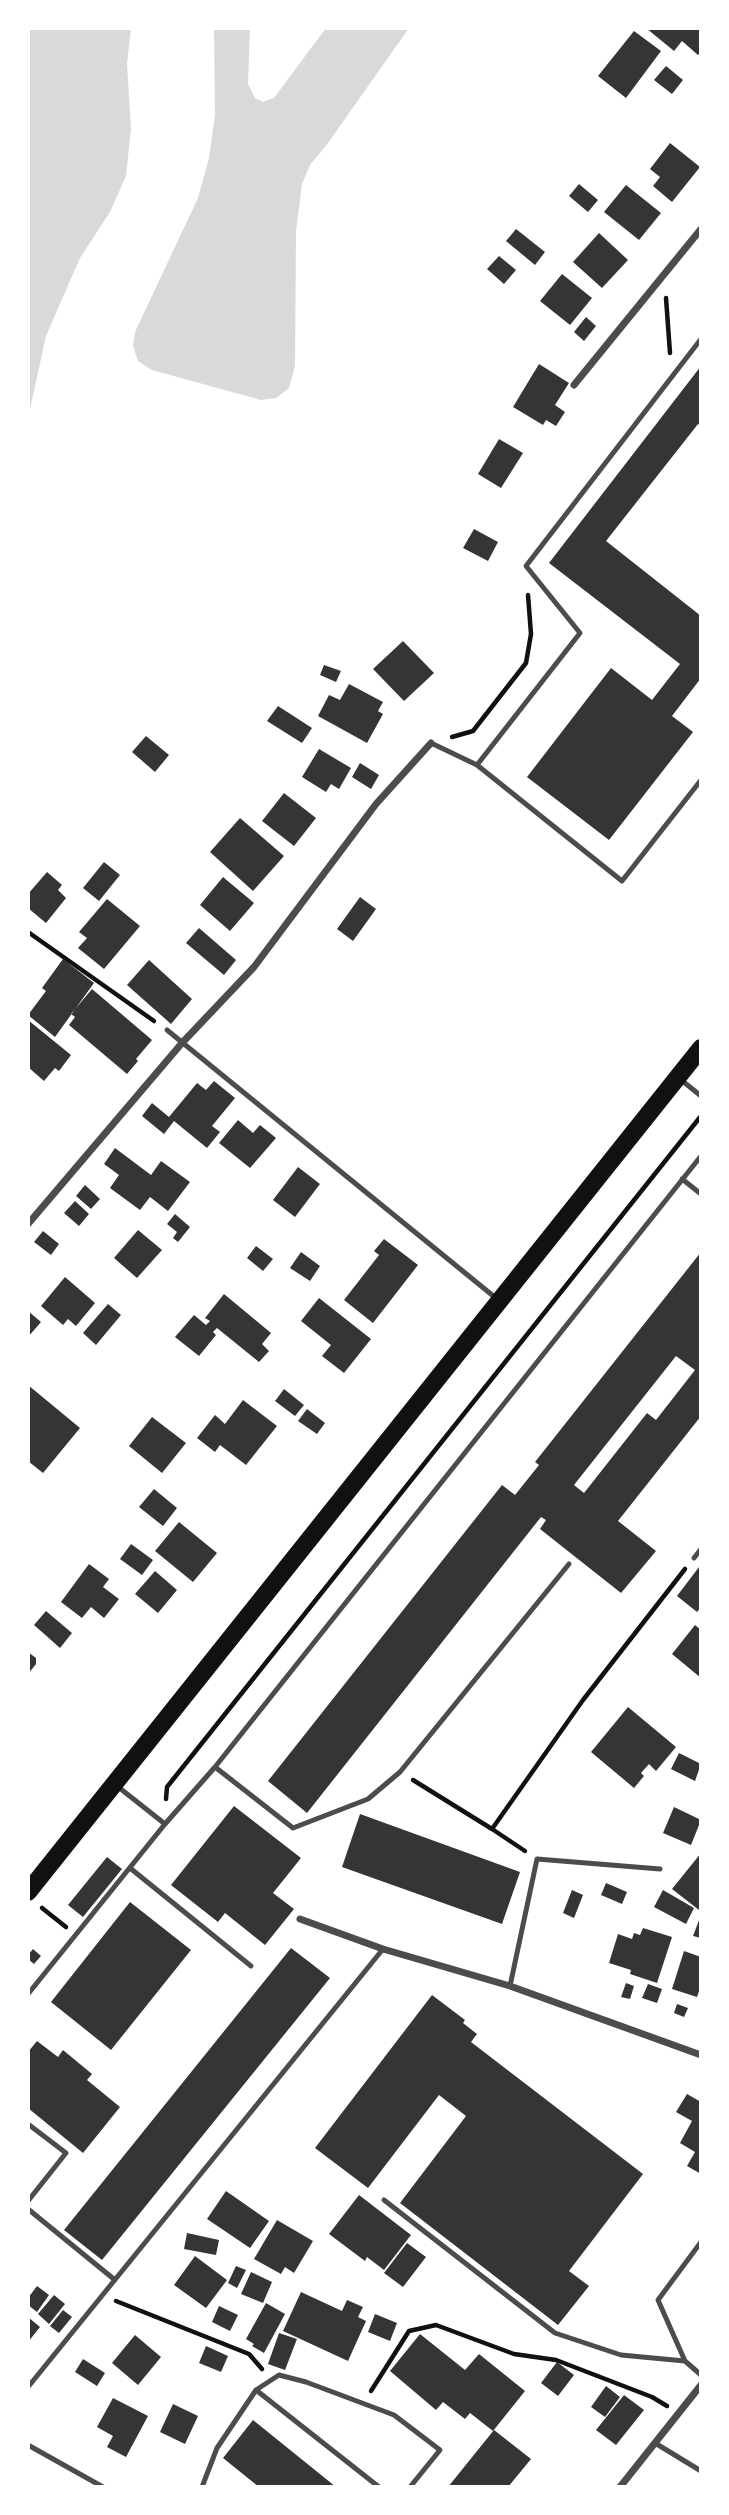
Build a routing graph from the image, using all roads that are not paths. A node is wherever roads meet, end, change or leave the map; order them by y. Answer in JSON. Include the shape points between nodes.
{"nodes":[{"id":1,"x":701,"y":229,"type":"edge"},
{"id":2,"x":701,"y":340,"type":"edge"},
{"id":3,"x":574,"y":385,"type":"dead end"},
{"id":4,"x":431,"y":743,"type":"joint"},
{"id":5,"x":477,"y":765,"type":"junction"},
{"id":6,"x":701,"y":780,"type":"edge"},
{"id":7,"x":167,"y":1030,"type":"road end"},
{"id":8,"x":182,"y":1043,"type":"junction"},
{"id":9,"x":701,"y":1048,"type":"edge"},
{"id":10,"x":677,"y":1077,"type":"junction"},
{"id":11,"x":701,"y":1096,"type":"edge"},
{"id":12,"x":701,"y":1156,"type":"edge"},
{"id":13,"x":682,"y":1179,"type":"junction"},
{"id":14,"x":701,"y":1194,"type":"edge"},
{"id":15,"x":28,"y":1224,"type":"edge"},
{"id":16,"x":499,"y":1301,"type":"junction"},
{"id":17,"x":701,"y":1549,"type":"edge"},
{"id":18,"x":694,"y":1558,"type":"road end"},
{"id":19,"x":569,"y":1564,"type":"dead end"},
{"id":20,"x":215,"y":1767,"type":"junction"},
{"id":21,"x":115,"y":1784,"type":"junction"},
{"id":22,"x":165,"y":1824,"type":"junction"},
{"id":23,"x":130,"y":1868,"type":"junction"},
{"id":24,"x":660,"y":1869,"type":"dead end"},
{"id":25,"x":33,"y":1898,"type":"edge"},
{"id":26,"x":300,"y":1919,"type":"dead end"},
{"id":27,"x":383,"y":1949,"type":"junction"},
{"id":28,"x":251,"y":1966,"type":"dead end"},
{"id":29,"x":510,"y":1986,"type":"junction"},
{"id":30,"x":28,"y":1994,"type":"edge"},
{"id":31,"x":701,"y":2054,"type":"edge"},
{"id":32,"x":28,"y":2124,"type":"edge"},
{"id":33,"x":384,"y":2200,"type":"dead end"},
{"id":34,"x":28,"y":2201,"type":"edge"},
{"id":35,"x":28,"y":2209,"type":"edge"},
{"id":36,"x":701,"y":2242,"type":"edge"},
{"id":37,"x":115,"y":2280,"type":"junction"},
{"id":38,"x":685,"y":2361,"type":"junction"},
{"id":39,"x":701,"y":2375,"type":"edge"},
{"id":40,"x":701,"y":2385,"type":"edge"},
{"id":41,"x":28,"y":2387,"type":"edge"},
{"id":42,"x":256,"y":2390,"type":"junction"},
{"id":43,"x":655,"y":2444,"type":"junction"},
{"id":44,"x":28,"y":2445,"type":"edge"},
{"id":45,"x":701,"y":2471,"type":"edge"},
{"id":46,"x":103,"y":2487,"type":"edge"},
{"id":47,"x":202,"y":2487,"type":"edge"},
{"id":48,"x":379,"y":2487,"type":"edge"},
{"id":49,"x":410,"y":2487,"type":"edge"},
{"id":50,"x":620,"y":2487,"type":"edge"}],
"edges":[{"from":1,"to":3,"type":"street"},
{"from":2,"to":5,"type":"lane","via":[[526,566],[580,633]]},
{"from":4,"to":5,"type":"lane"},
{"from":4,"to":8,"type":"street","via":[[376,804],[254,967]]},
{"from":5,"to":6,"type":"lane","via":[[622,881]]},
{"from":7,"to":8,"type":"lane"},
{"from":8,"to":15,"type":"street"},
{"from":8,"to":16,"type":"lane"},
{"from":9,"to":10,"type":"main road"},
{"from":10,"to":11,"type":"lane"},
{"from":10,"to":16,"type":"main road"},
{"from":12,"to":13,"type":"lane"},
{"from":13,"to":14,"type":"lane"},
{"from":13,"to":20,"type":"lane"},
{"from":16,"to":21,"type":"main road"},
{"from":17,"to":18,"type":"lane"},
{"from":19,"to":20,"type":"lane","via":[[400,1772],[368,1799],[293,1828]]},
{"from":20,"to":22,"type":"lane"},
{"from":21,"to":22,"type":"lane"},
{"from":21,"to":25,"type":"main road"},
{"from":22,"to":23,"type":"lane"},
{"from":23,"to":28,"type":"lane"},
{"from":23,"to":30,"type":"lane"},
{"from":24,"to":29,"type":"lane","via":[[537,1859]]},
{"from":26,"to":27,"type":"street"},
{"from":27,"to":29,"type":"street"},
{"from":27,"to":37,"type":"lane"},
{"from":29,"to":31,"type":"street"},
{"from":32,"to":34,"type":"lane","via":[[66,2153]]},
{"from":33,"to":38,"type":"lane","via":[[555,2333],[621,2355]]},
{"from":35,"to":37,"type":"lane"},
{"from":36,"to":38,"type":"lane","via":[[658,2300]]},
{"from":37,"to":41,"type":"lane"},
{"from":38,"to":39,"type":"lane"},
{"from":40,"to":43,"type":"street"},
{"from":42,"to":47,"type":"lane","via":[[217,2448]]},
{"from":42,"to":48,"type":"lane"},
{"from":42,"to":49,"type":"lane","via":[[279,2375],[394,2415],[440,2450]]},
{"from":43,"to":45,"type":"lane"},
{"from":43,"to":50,"type":"street"},
{"from":44,"to":46,"type":"lane"}]}
